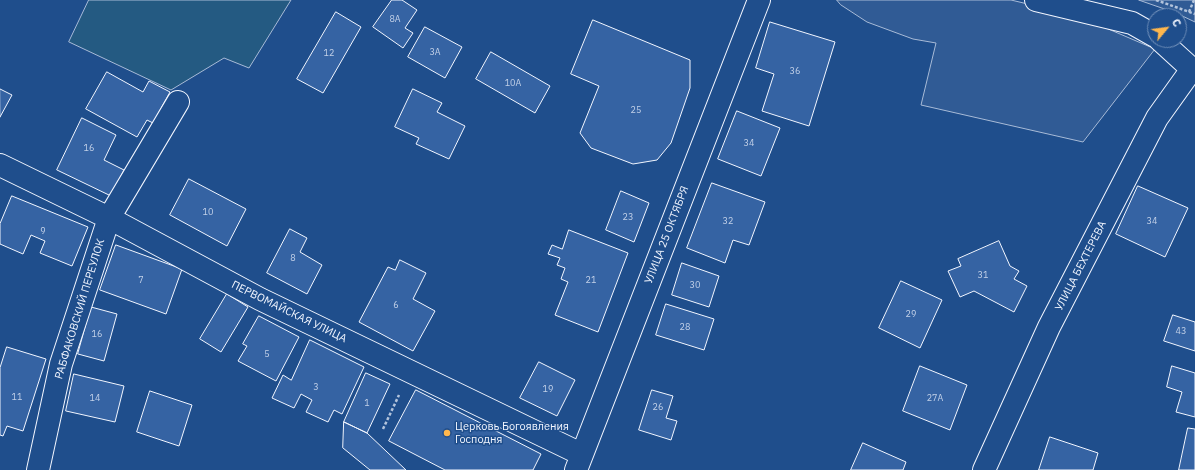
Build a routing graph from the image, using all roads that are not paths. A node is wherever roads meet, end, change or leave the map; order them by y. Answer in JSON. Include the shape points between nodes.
{"nodes":[{"id":1,"x":759,"y":0,"type":"edge"},
{"id":2,"x":1036,"y":0,"type":"edge"},
{"id":3,"x":1147,"y":31,"type":"edge"},
{"id":4,"x":1169,"y":48,"type":"edge"},
{"id":5,"x":1193,"y":71,"type":"edge"},
{"id":6,"x":178,"y":102,"type":"dead end"},
{"id":7,"x":0,"y":165,"type":"edge"},
{"id":8,"x":109,"y":218,"type":"junction"},
{"id":9,"x":579,"y":462,"type":"edge"},
{"id":10,"x":38,"y":470,"type":"edge"},
{"id":11,"x":984,"y":470,"type":"edge"}],
"edges":[{"from":1,"to":9,"type":"street","name":"УЛИЦА 25 ОКТЯБРЯ"},
{"from":2,"to":3,"type":"street","via":[[1132,23]]},
{"from":4,"to":5,"type":"street"},
{"from":5,"to":11,"type":"street","name":"УЛИЦА БЕХТЕРЕВА","via":[[1154,125],[1049,327]]},
{"from":6,"to":8,"type":"street","name":"РАБФАКОВСКИЙ ПЕРЕУЛОК"},
{"from":7,"to":8,"type":"street","name":"ПЕРВОМАЙСКАЯ УЛИЦА"},
{"from":8,"to":9,"type":"street","name":"ПЕРВОМАЙСКАЯ УЛИЦА","via":[[260,299],[411,371]]},
{"from":8,"to":10,"type":"street","name":"РАБФАКОВСКИЙ ПЕРЕУЛОК","via":[[61,364]]}]}
